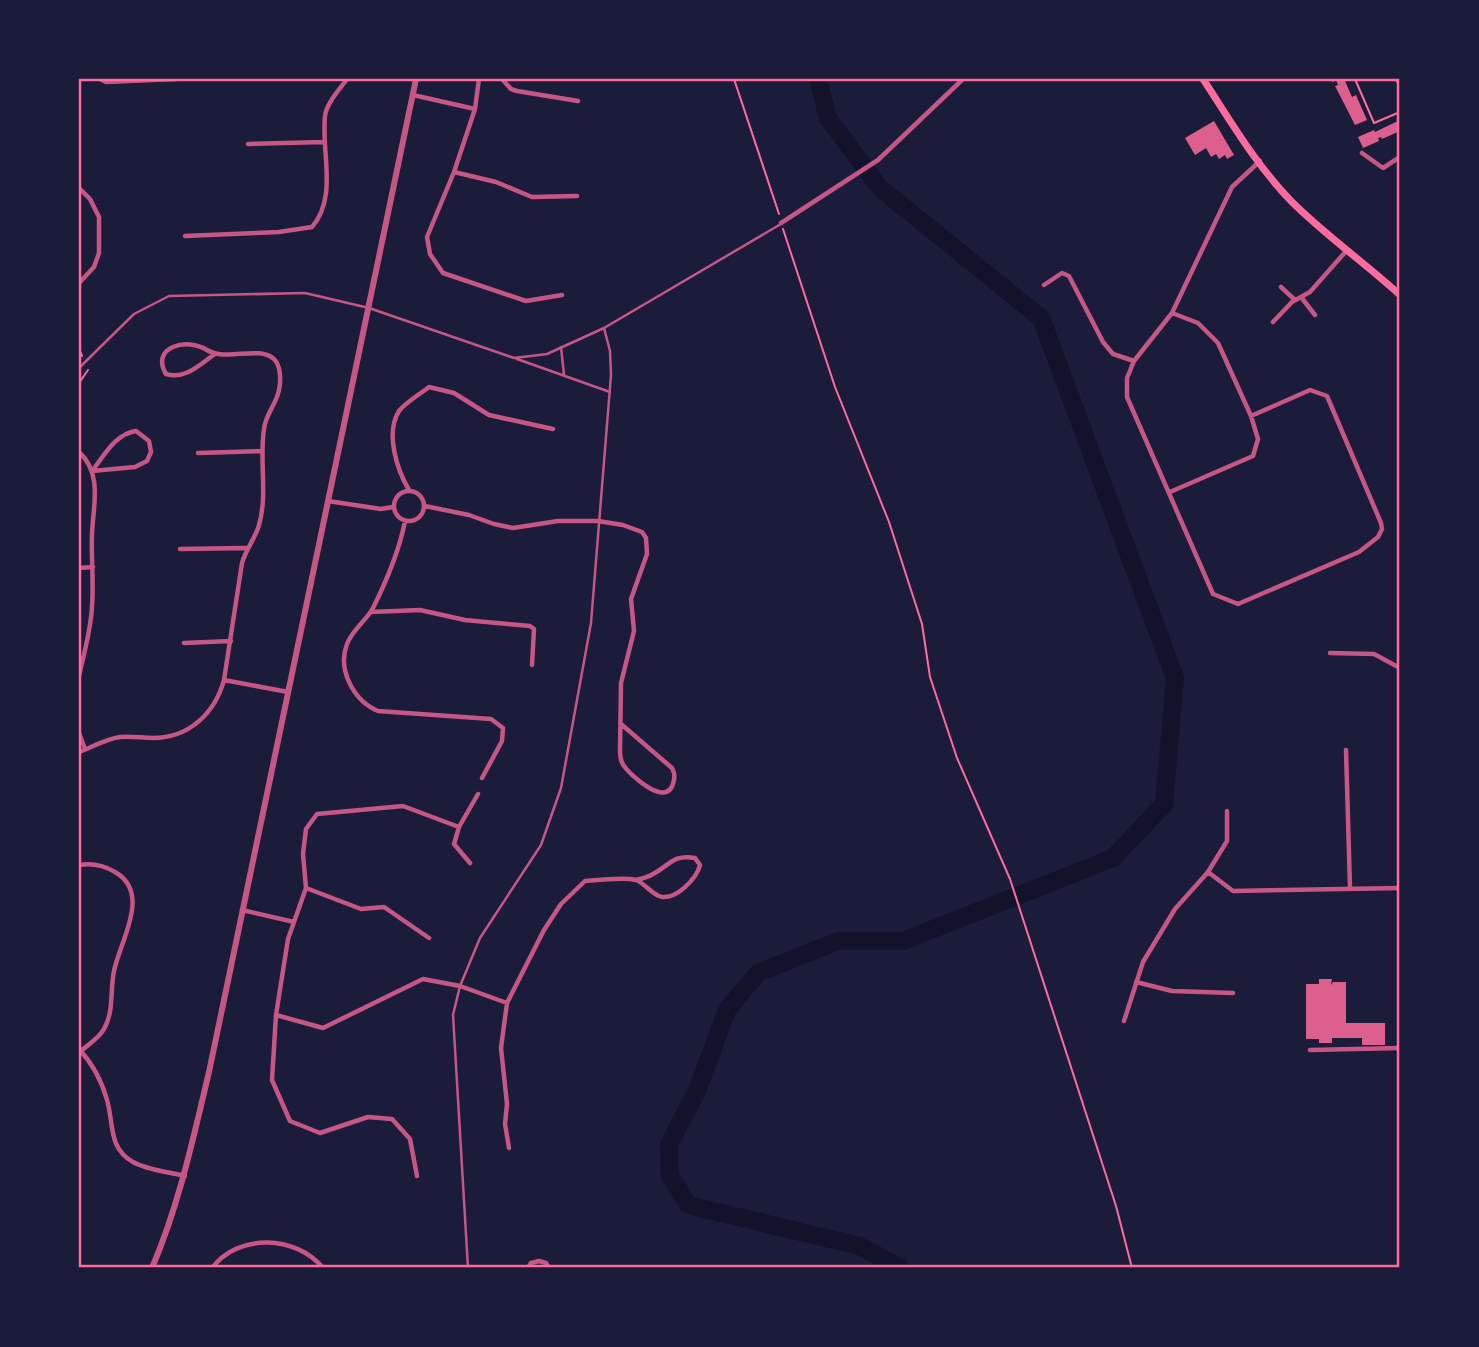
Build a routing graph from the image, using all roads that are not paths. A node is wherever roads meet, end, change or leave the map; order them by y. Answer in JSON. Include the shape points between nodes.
{"nodes":[{"id":1,"x":100,"y":79,"type":"edge"},
{"id":2,"x":176,"y":79,"type":"edge"},
{"id":3,"x":347,"y":79,"type":"edge"},
{"id":4,"x":416,"y":79,"type":"edge"},
{"id":5,"x":479,"y":79,"type":"edge"},
{"id":6,"x":502,"y":79,"type":"edge"},
{"id":7,"x":963,"y":79,"type":"edge"},
{"id":8,"x":1203,"y":79,"type":"edge"},
{"id":9,"x":413,"y":95,"type":"junction"},
{"id":10,"x":578,"y":101,"type":"dead end"},
{"id":11,"x":475,"y":109,"type":"junction"},
{"id":12,"x":325,"y":142,"type":"junction"},
{"id":13,"x":248,"y":144,"type":"dead end"},
{"id":14,"x":1362,"y":153,"type":"dead end"},
{"id":15,"x":1400,"y":157,"type":"edge"},
{"id":16,"x":1260,"y":161,"type":"junction"},
{"id":17,"x":454,"y":172,"type":"junction"},
{"id":18,"x":79,"y":188,"type":"edge"},
{"id":19,"x":578,"y":196,"type":"dead end"},
{"id":20,"x":782,"y":223,"type":"joint"},
{"id":21,"x":185,"y":236,"type":"dead end"},
{"id":22,"x":1347,"y":250,"type":"junction"},
{"id":23,"x":79,"y":283,"type":"edge"},
{"id":24,"x":1044,"y":285,"type":"dead end"},
{"id":25,"x":1281,"y":287,"type":"dead end"},
{"id":26,"x":562,"y":295,"type":"dead end"},
{"id":27,"x":1400,"y":295,"type":"edge"},
{"id":28,"x":1301,"y":297,"type":"junction"},
{"id":29,"x":1295,"y":300,"type":"junction"},
{"id":30,"x":369,"y":308,"type":"junction"},
{"id":31,"x":1172,"y":313,"type":"junction"},
{"id":32,"x":1315,"y":315,"type":"dead end"},
{"id":33,"x":1273,"y":322,"type":"dead end"},
{"id":34,"x":604,"y":328,"type":"junction"},
{"id":35,"x":561,"y":347,"type":"junction"},
{"id":36,"x":215,"y":354,"type":"junction"},
{"id":37,"x":514,"y":358,"type":"junction"},
{"id":38,"x":1134,"y":361,"type":"junction"},
{"id":39,"x":79,"y":368,"type":"edge"},
{"id":40,"x":564,"y":376,"type":"junction"},
{"id":41,"x":610,"y":392,"type":"junction"},
{"id":42,"x":1251,"y":416,"type":"junction"},
{"id":43,"x":553,"y":429,"type":"dead end"},
{"id":44,"x":79,"y":452,"type":"edge"},
{"id":45,"x":261,"y":452,"type":"junction"},
{"id":46,"x":198,"y":453,"type":"dead end"},
{"id":47,"x":92,"y":471,"type":"junction"},
{"id":48,"x":409,"y":490,"type":"junction"},
{"id":49,"x":1170,"y":492,"type":"junction"},
{"id":50,"x":328,"y":501,"type":"junction"},
{"id":51,"x":425,"y":506,"type":"junction"},
{"id":52,"x":394,"y":507,"type":"junction"},
{"id":53,"x":405,"y":521,"type":"junction"},
{"id":54,"x":598,"y":521,"type":"junction"},
{"id":55,"x":246,"y":548,"type":"junction"},
{"id":56,"x":180,"y":550,"type":"dead end"},
{"id":57,"x":93,"y":567,"type":"junction"},
{"id":58,"x":79,"y":568,"type":"edge"},
{"id":59,"x":371,"y":612,"type":"junction"},
{"id":60,"x":231,"y":641,"type":"junction"},
{"id":61,"x":184,"y":643,"type":"dead end"},
{"id":62,"x":1330,"y":653,"type":"dead end"},
{"id":63,"x":532,"y":665,"type":"dead end"},
{"id":64,"x":80,"y":666,"type":"edge"},
{"id":65,"x":1400,"y":668,"type":"edge"},
{"id":66,"x":79,"y":676,"type":"edge"},
{"id":67,"x":224,"y":680,"type":"junction"},
{"id":68,"x":288,"y":692,"type":"junction"},
{"id":69,"x":621,"y":724,"type":"junction"},
{"id":70,"x":79,"y":733,"type":"edge"},
{"id":71,"x":85,"y":749,"type":"junction"},
{"id":72,"x":1346,"y":750,"type":"dead end"},
{"id":73,"x":79,"y":752,"type":"edge"},
{"id":74,"x":482,"y":778,"type":"dead end"},
{"id":75,"x":478,"y":794,"type":"dead end"},
{"id":76,"x":1227,"y":811,"type":"dead end"},
{"id":77,"x":459,"y":827,"type":"junction"},
{"id":78,"x":470,"y":863,"type":"dead end"},
{"id":79,"x":79,"y":865,"type":"edge"},
{"id":80,"x":1208,"y":872,"type":"junction"},
{"id":81,"x":636,"y":880,"type":"junction"},
{"id":82,"x":306,"y":888,"type":"junction"},
{"id":83,"x":1350,"y":888,"type":"junction"},
{"id":84,"x":1400,"y":888,"type":"edge"},
{"id":85,"x":242,"y":910,"type":"junction"},
{"id":86,"x":294,"y":922,"type":"junction"},
{"id":87,"x":429,"y":938,"type":"dead end"},
{"id":88,"x":1136,"y":982,"type":"junction"},
{"id":89,"x":460,"y":986,"type":"junction"},
{"id":90,"x":1233,"y":993,"type":"dead end"},
{"id":91,"x":507,"y":1003,"type":"junction"},
{"id":92,"x":275,"y":1015,"type":"junction"},
{"id":93,"x":1124,"y":1021,"type":"dead end"},
{"id":94,"x":1400,"y":1048,"type":"edge"},
{"id":95,"x":80,"y":1050,"type":"edge"},
{"id":96,"x":1310,"y":1050,"type":"dead end"},
{"id":97,"x":509,"y":1148,"type":"dead end"},
{"id":98,"x":185,"y":1176,"type":"junction"},
{"id":99,"x":417,"y":1176,"type":"dead end"},
{"id":100,"x":152,"y":1268,"type":"edge"},
{"id":101,"x":212,"y":1268,"type":"edge"},
{"id":102,"x":323,"y":1268,"type":"edge"},
{"id":103,"x":468,"y":1268,"type":"edge"},
{"id":104,"x":528,"y":1268,"type":"edge"},
{"id":105,"x":549,"y":1268,"type":"edge"}],
"edges":[{"from":1,"to":2,"type":"street"},
{"from":3,"to":12,"type":"street","via":[[325,113]]},
{"from":4,"to":9,"type":"street"},
{"from":5,"to":11,"type":"street"},
{"from":6,"to":10,"type":"street","via":[[517,91]]},
{"from":7,"to":20,"type":"street","via":[[878,160]]},
{"from":8,"to":16,"type":"main road"},
{"from":9,"to":11,"type":"street"},
{"from":9,"to":30,"type":"street"},
{"from":11,"to":17,"type":"street"},
{"from":12,"to":13,"type":"street"},
{"from":12,"to":21,"type":"street","via":[[326,194],[322,216],[312,227]]},
{"from":14,"to":15,"type":"street","via":[[1383,168]]},
{"from":16,"to":22,"type":"main road","via":[[1288,198]]},
{"from":16,"to":31,"type":"street","via":[[1232,187]]},
{"from":17,"to":19,"type":"street","via":[[532,197]]},
{"from":17,"to":26,"type":"street","via":[[427,237],[430,254],[443,273],[526,301]]},
{"from":18,"to":23,"type":"street","via":[[99,217],[99,253],[94,267]]},
{"from":20,"to":34,"type":"lane"},
{"from":22,"to":27,"type":"main road"},
{"from":22,"to":28,"type":"street"},
{"from":24,"to":38,"type":"street","via":[[1062,273],[1069,276],[1103,342],[1113,354]]},
{"from":25,"to":29,"type":"street"},
{"from":28,"to":29,"type":"street"},
{"from":28,"to":32,"type":"street"},
{"from":29,"to":33,"type":"street"},
{"from":30,"to":37,"type":"lane"},
{"from":30,"to":39,"type":"lane","via":[[305,293],[169,296],[134,314]]},
{"from":30,"to":50,"type":"street"},
{"from":31,"to":38,"type":"street"},
{"from":31,"to":42,"type":"street","via":[[1198,323],[1218,343]]},
{"from":34,"to":35,"type":"lane"},
{"from":34,"to":41,"type":"lane","via":[[610,351]]},
{"from":35,"to":37,"type":"lane","via":[[547,354]]},
{"from":35,"to":40,"type":"lane"},
{"from":36,"to":36,"type":"street","via":[[176,377],[166,374],[161,365],[167,352],[187,343]]},
{"from":36,"to":45,"type":"street","via":[[265,354],[279,366],[279,390],[264,425]]},
{"from":37,"to":40,"type":"lane"},
{"from":38,"to":49,"type":"street","via":[[1127,378],[1127,397]]},
{"from":40,"to":41,"type":"lane"},
{"from":41,"to":54,"type":"lane"},
{"from":42,"to":49,"type":"street","via":[[1258,439],[1253,456]]},
{"from":42,"to":49,"type":"street","via":[[1310,390],[1327,396],[1382,529],[1378,537],[1359,552],[1238,604],[1213,594]]},
{"from":43,"to":48,"type":"street","via":[[489,415],[454,393],[429,387],[400,411],[396,421],[395,451]]},
{"from":44,"to":47,"type":"street"},
{"from":45,"to":46,"type":"street"},
{"from":45,"to":55,"type":"street","via":[[259,526]]},
{"from":47,"to":47,"type":"street","via":[[125,434],[136,431],[149,440],[149,457],[143,464]]},
{"from":47,"to":57,"type":"street"},
{"from":48,"to":51,"type":"street","via":[[420,495]]},
{"from":48,"to":52,"type":"street","via":[[397,496]]},
{"from":50,"to":52,"type":"street"},
{"from":50,"to":68,"type":"street"},
{"from":51,"to":53,"type":"street","via":[[418,518]]},
{"from":51,"to":54,"type":"street","via":[[513,528]]},
{"from":52,"to":53,"type":"street"},
{"from":53,"to":59,"type":"street","via":[[395,562]]},
{"from":54,"to":69,"type":"street","via":[[623,524],[646,538],[647,554],[631,599],[634,631],[621,683]]},
{"from":54,"to":89,"type":"lane","via":[[591,623],[561,788],[541,845],[480,938]]},
{"from":55,"to":56,"type":"street"},
{"from":55,"to":60,"type":"street"},
{"from":57,"to":58,"type":"street"},
{"from":57,"to":64,"type":"street","via":[[92,608]]},
{"from":59,"to":63,"type":"street","via":[[420,610],[530,626],[535,635]]},
{"from":59,"to":74,"type":"street","via":[[348,643],[344,664],[363,704],[378,711],[491,719],[503,728],[502,741]]},
{"from":60,"to":61,"type":"street"},
{"from":60,"to":67,"type":"street"},
{"from":62,"to":65,"type":"street","via":[[1374,654]]},
{"from":64,"to":66,"type":"street"},
{"from":67,"to":68,"type":"street"},
{"from":67,"to":71,"type":"street","via":[[207,714],[184,732],[116,738]]},
{"from":68,"to":85,"type":"street"},
{"from":69,"to":69,"type":"street","via":[[623,766],[657,793],[667,793],[674,781],[672,768]]},
{"from":70,"to":71,"type":"street"},
{"from":71,"to":73,"type":"street"},
{"from":72,"to":83,"type":"street"},
{"from":75,"to":77,"type":"street"},
{"from":76,"to":80,"type":"street","via":[[1227,841]]},
{"from":77,"to":78,"type":"street","via":[[454,844]]},
{"from":77,"to":82,"type":"street","via":[[403,806],[317,814],[306,829]]},
{"from":79,"to":95,"type":"street","via":[[97,864],[120,875],[128,885],[133,912],[114,968],[110,1017],[103,1031]]},
{"from":80,"to":83,"type":"street","via":[[1233,891]]},
{"from":80,"to":88,"type":"street","via":[[1175,909]]},
{"from":81,"to":81,"type":"street","via":[[652,875],[671,860],[687,856],[700,864],[692,880],[668,897],[660,897]]},
{"from":81,"to":91,"type":"street","via":[[585,881],[550,921]]},
{"from":82,"to":86,"type":"street"},
{"from":82,"to":87,"type":"street","via":[[361,909],[384,907]]},
{"from":83,"to":84,"type":"street"},
{"from":85,"to":86,"type":"street"},
{"from":85,"to":98,"type":"street"},
{"from":86,"to":92,"type":"street"},
{"from":88,"to":90,"type":"street","via":[[1172,991]]},
{"from":88,"to":93,"type":"street"},
{"from":89,"to":91,"type":"street"},
{"from":89,"to":92,"type":"street","via":[[423,979],[323,1028]]},
{"from":89,"to":103,"type":"lane","via":[[453,1015]]},
{"from":91,"to":97,"type":"street","via":[[501,1048]]},
{"from":92,"to":99,"type":"street","via":[[272,1080],[290,1121],[320,1133],[368,1116],[392,1119],[410,1139]]},
{"from":94,"to":96,"type":"street"},
{"from":95,"to":98,"type":"street","via":[[101,1083],[112,1136],[123,1155],[135,1164]]},
{"from":98,"to":100,"type":"street"},
{"from":101,"to":102,"type":"street","via":[[230,1251],[274,1243],[309,1254]]},
{"from":104,"to":105,"type":"street","via":[[539,1261]]}]}
